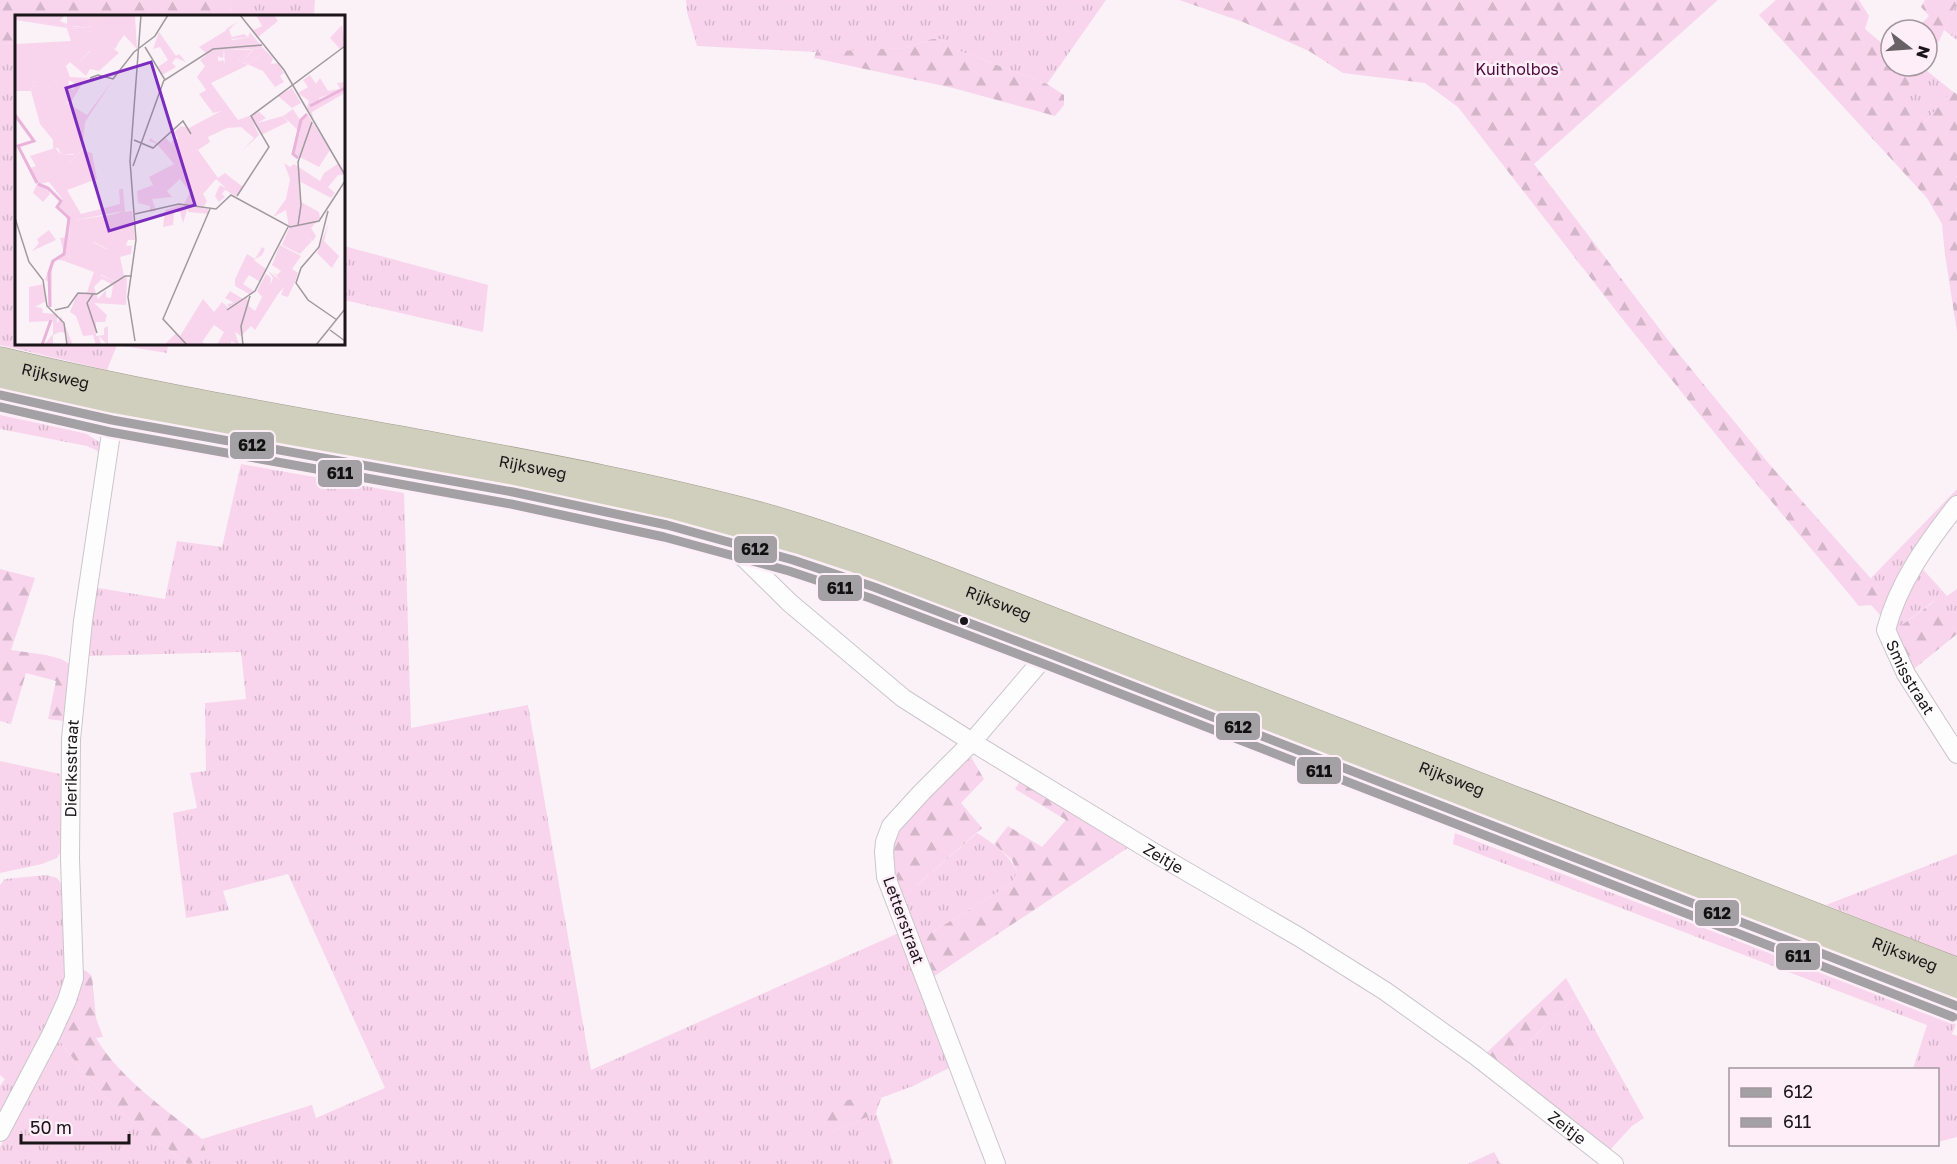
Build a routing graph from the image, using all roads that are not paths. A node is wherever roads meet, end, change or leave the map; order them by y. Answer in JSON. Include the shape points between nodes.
{"nodes":[{"id":1,"x":0,"y":363,"type":"edge"},
{"id":2,"x":0,"y":395,"type":"edge"},
{"id":3,"x":115,"y":405,"type":"junction"},
{"id":4,"x":1957,"y":505,"type":"edge"},
{"id":5,"x":726,"y":540,"type":"junction"},
{"id":6,"x":1048,"y":653,"type":"junction"},
{"id":7,"x":972,"y":742,"type":"junction"},
{"id":8,"x":1957,"y":754,"type":"edge"},
{"id":9,"x":1957,"y":974,"type":"edge"},
{"id":10,"x":1957,"y":1006,"type":"edge"},
{"id":11,"x":0,"y":1132,"type":"edge"},
{"id":12,"x":996,"y":1164,"type":"edge"},
{"id":13,"x":1614,"y":1164,"type":"edge"}],
"edges":[{"from":1,"to":3,"type":"highway","name":"Rijksweg"},
{"from":2,"to":3,"type":"highway","name":"Rijksweg"},
{"from":3,"to":5,"type":"highway","name":"Rijksweg"},
{"from":3,"to":9,"type":"highway","name":"Rijksweg","via":[[597,480],[805,532],[1002,604]]},
{"from":3,"to":11,"type":"street","name":"Dieriksstraat","via":[[83,621],[71,739],[69,859],[74,978],[51,1035]]},
{"from":4,"to":8,"type":"street","name":"Smisstraat","via":[[1912,569],[1891,610],[1886,630],[1906,674]]},
{"from":5,"to":6,"type":"highway","name":"Rijksweg","via":[[874,587]]},
{"from":5,"to":7,"type":"street","name":"Zeitje","via":[[790,603],[903,698]]},
{"from":6,"to":7,"type":"street","name":"Letterstraat"},
{"from":6,"to":10,"type":"highway","name":"Rijksweg"},
{"from":7,"to":12,"type":"street","name":"Letterstraat","via":[[891,826],[884,862],[886,877]]},
{"from":7,"to":13,"type":"street","name":"Zeitje","via":[[1385,991]]}]}
